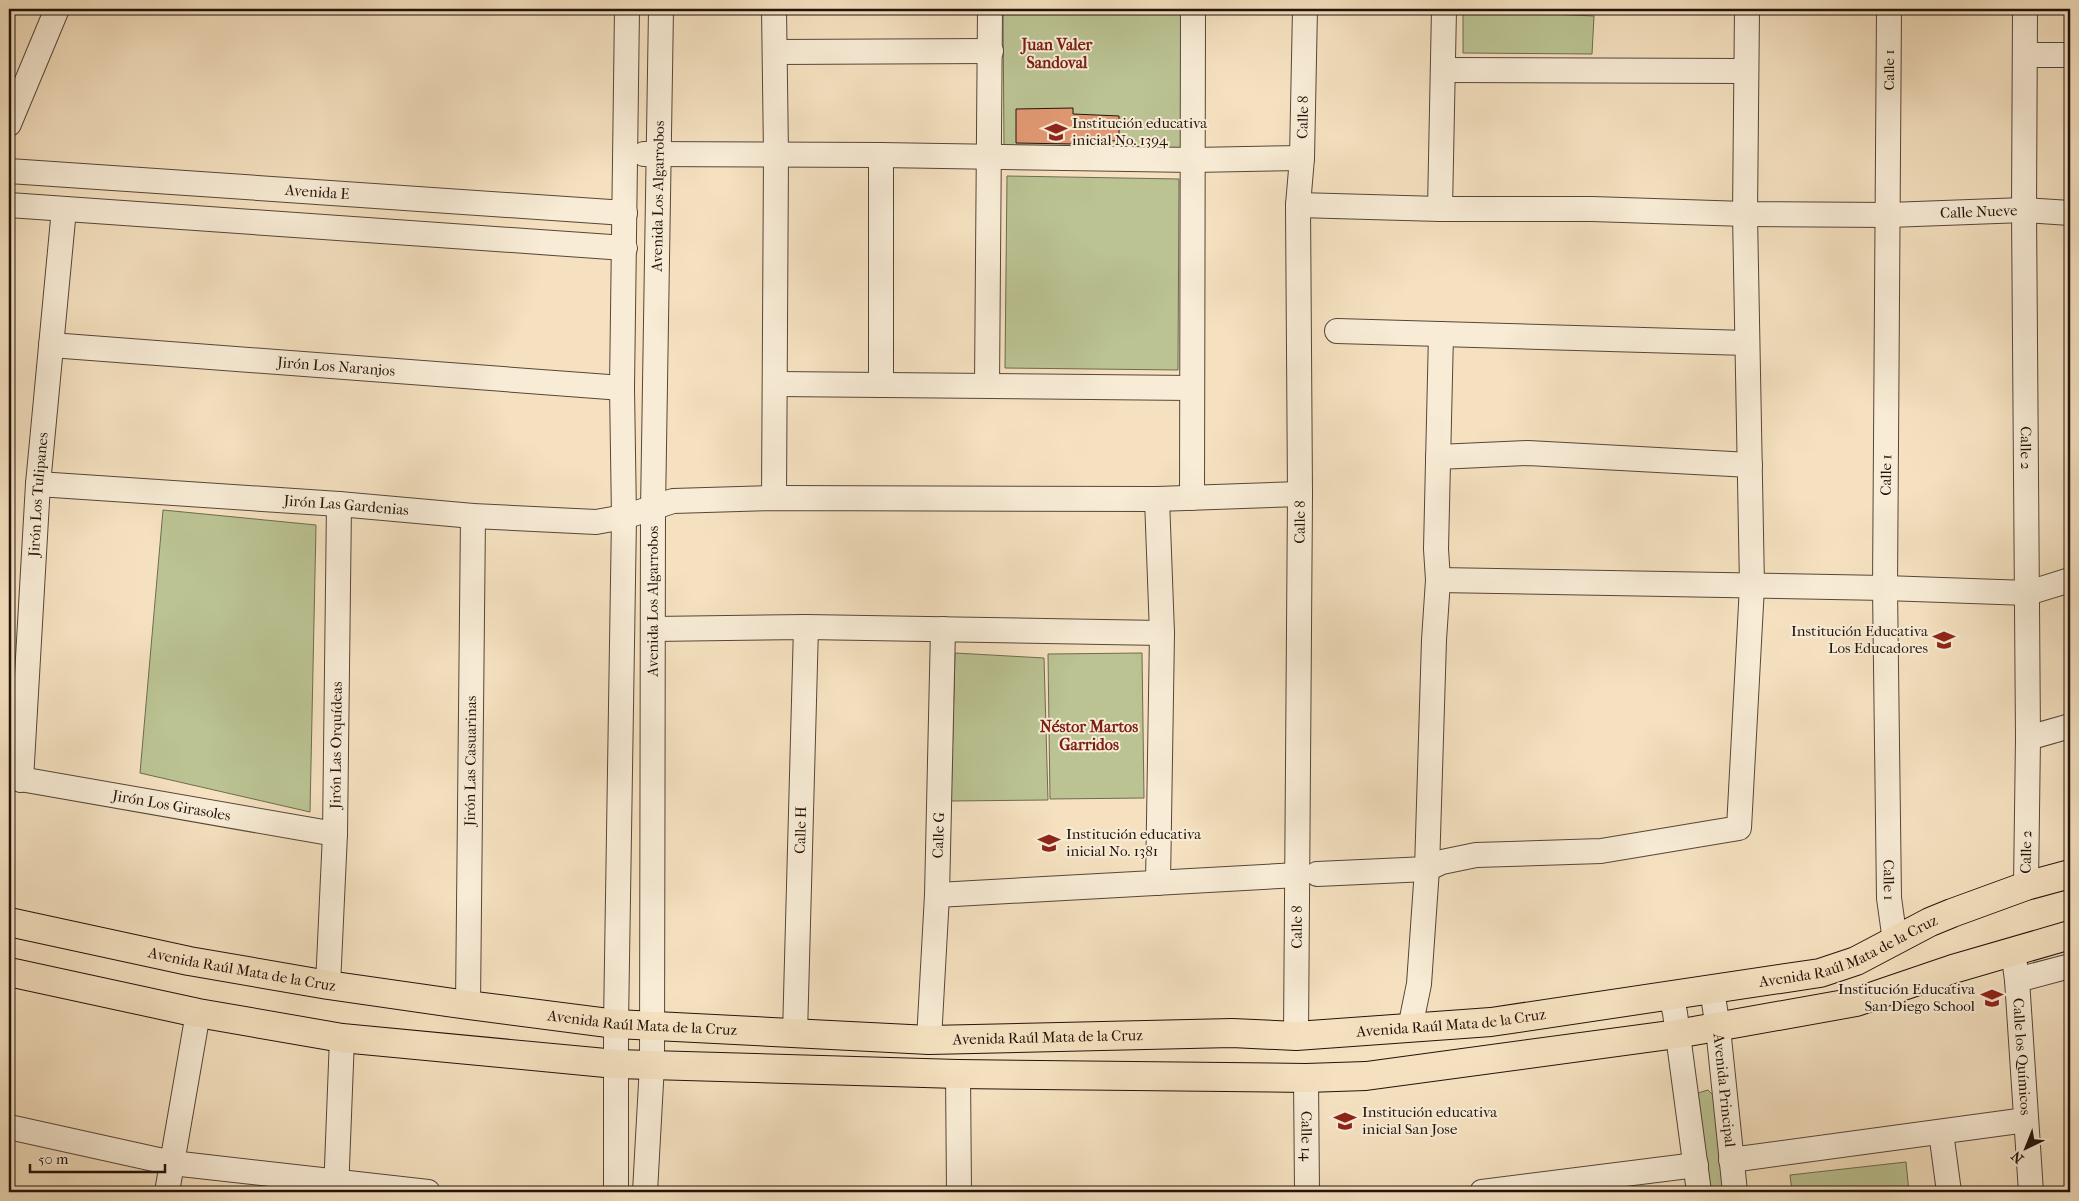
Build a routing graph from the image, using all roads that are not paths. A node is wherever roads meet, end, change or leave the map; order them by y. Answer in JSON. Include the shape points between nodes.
{"nodes":[{"id":1,"x":57,"y":9,"type":"edge"},
{"id":2,"x":627,"y":9,"type":"edge"},
{"id":3,"x":661,"y":9,"type":"edge"},
{"id":4,"x":774,"y":9,"type":"edge"},
{"id":5,"x":990,"y":9,"type":"edge"},
{"id":6,"x":1193,"y":9,"type":"edge"},
{"id":7,"x":1305,"y":9,"type":"edge"},
{"id":8,"x":1444,"y":9,"type":"edge"},
{"id":9,"x":1747,"y":9,"type":"edge"},
{"id":10,"x":1890,"y":9,"type":"edge"},
{"id":11,"x":2025,"y":9,"type":"edge"},
{"id":12,"x":990,"y":51,"type":"junction"},
{"id":13,"x":775,"y":52,"type":"junction"},
{"id":14,"x":2025,"y":55,"type":"junction"},
{"id":15,"x":2070,"y":55,"type":"edge"},
{"id":16,"x":1444,"y":70,"type":"junction"},
{"id":17,"x":1746,"y":71,"type":"junction"},
{"id":18,"x":9,"y":124,"type":"edge"},
{"id":19,"x":626,"y":153,"type":"junction"},
{"id":20,"x":659,"y":155,"type":"junction"},
{"id":21,"x":776,"y":155,"type":"junction"},
{"id":22,"x":881,"y":155,"type":"junction"},
{"id":23,"x":990,"y":158,"type":"junction"},
{"id":24,"x":1302,"y":158,"type":"junction"},
{"id":25,"x":1193,"y":160,"type":"junction"},
{"id":26,"x":9,"y":171,"type":"edge"},
{"id":27,"x":9,"y":205,"type":"edge"},
{"id":28,"x":1298,"y":205,"type":"junction"},
{"id":29,"x":64,"y":208,"type":"junction"},
{"id":30,"x":1440,"y":209,"type":"junction"},
{"id":31,"x":2024,"y":210,"type":"junction"},
{"id":32,"x":625,"y":213,"type":"junction"},
{"id":33,"x":2070,"y":213,"type":"edge"},
{"id":34,"x":1745,"y":214,"type":"junction"},
{"id":35,"x":1889,"y":216,"type":"junction"},
{"id":36,"x":625,"y":248,"type":"junction"},
{"id":37,"x":1337,"y":331,"type":"dead end"},
{"id":38,"x":1441,"y":334,"type":"junction"},
{"id":39,"x":1747,"y":343,"type":"junction"},
{"id":40,"x":51,"y":345,"type":"junction"},
{"id":41,"x":776,"y":384,"type":"junction"},
{"id":42,"x":882,"y":385,"type":"junction"},
{"id":43,"x":987,"y":385,"type":"junction"},
{"id":44,"x":622,"y":388,"type":"junction"},
{"id":45,"x":1192,"y":388,"type":"junction"},
{"id":46,"x":1438,"y":457,"type":"junction"},
{"id":47,"x":1750,"y":465,"type":"junction"},
{"id":48,"x":38,"y":484,"type":"junction"},
{"id":49,"x":1300,"y":494,"type":"junction"},
{"id":50,"x":774,"y":498,"type":"junction"},
{"id":51,"x":1192,"y":498,"type":"junction"},
{"id":52,"x":1158,"y":499,"type":"junction"},
{"id":53,"x":339,"y":504,"type":"junction"},
{"id":54,"x":653,"y":509,"type":"junction"},
{"id":55,"x":473,"y":516,"type":"junction"},
{"id":56,"x":624,"y":517,"type":"junction"},
{"id":57,"x":1438,"y":580,"type":"junction"},
{"id":58,"x":2070,"y":580,"type":"edge"},
{"id":59,"x":1752,"y":586,"type":"junction"},
{"id":60,"x":1885,"y":588,"type":"junction"},
{"id":61,"x":2028,"y":593,"type":"junction"},
{"id":62,"x":806,"y":627,"type":"junction"},
{"id":63,"x":653,"y":629,"type":"junction"},
{"id":64,"x":943,"y":629,"type":"junction"},
{"id":65,"x":1162,"y":633,"type":"junction"},
{"id":66,"x":2070,"y":726,"type":"edge"},
{"id":67,"x":2028,"y":738,"type":"junction"},
{"id":68,"x":15,"y":778,"type":"edge"},
{"id":69,"x":335,"y":834,"type":"junction"},
{"id":70,"x":1427,"y":869,"type":"junction"},
{"id":71,"x":2070,"y":874,"type":"edge"},
{"id":72,"x":1308,"y":875,"type":"junction"},
{"id":73,"x":1158,"y":883,"type":"junction"},
{"id":74,"x":2026,"y":886,"type":"junction"},
{"id":75,"x":937,"y":895,"type":"junction"},
{"id":76,"x":9,"y":922,"type":"edge"},
{"id":77,"x":2070,"y":935,"type":"edge"},
{"id":78,"x":1895,"y":941,"type":"junction"},
{"id":79,"x":2013,"y":951,"type":"junction"},
{"id":80,"x":2070,"y":966,"type":"edge"},
{"id":81,"x":9,"y":972,"type":"edge"},
{"id":82,"x":2018,"y":980,"type":"junction"},
{"id":83,"x":328,"y":985,"type":"junction"},
{"id":84,"x":1712,"y":990,"type":"junction"},
{"id":85,"x":1671,"y":996,"type":"junction"},
{"id":86,"x":468,"y":1005,"type":"junction"},
{"id":87,"x":198,"y":1013,"type":"junction"},
{"id":88,"x":616,"y":1024,"type":"junction"},
{"id":89,"x":651,"y":1025,"type":"junction"},
{"id":90,"x":1410,"y":1028,"type":"junction"},
{"id":91,"x":1718,"y":1028,"type":"junction"},
{"id":92,"x":795,"y":1034,"type":"junction"},
{"id":93,"x":1677,"y":1034,"type":"junction"},
{"id":94,"x":1296,"y":1036,"type":"junction"},
{"id":95,"x":342,"y":1038,"type":"junction"},
{"id":96,"x":929,"y":1040,"type":"junction"},
{"id":97,"x":616,"y":1064,"type":"junction"},
{"id":98,"x":652,"y":1065,"type":"junction"},
{"id":99,"x":958,"y":1074,"type":"junction"},
{"id":100,"x":1306,"y":1078,"type":"junction"},
{"id":101,"x":2026,"y":1120,"type":"junction"},
{"id":102,"x":9,"y":1127,"type":"edge"},
{"id":103,"x":1941,"y":1132,"type":"junction"},
{"id":104,"x":1731,"y":1160,"type":"junction"},
{"id":105,"x":172,"y":1163,"type":"junction"},
{"id":106,"x":1696,"y":1165,"type":"junction"},
{"id":107,"x":336,"y":1187,"type":"edge"},
{"id":108,"x":1565,"y":1187,"type":"edge"},
{"id":109,"x":167,"y":1192,"type":"edge"},
{"id":110,"x":428,"y":1192,"type":"edge"},
{"id":111,"x":616,"y":1192,"type":"edge"},
{"id":112,"x":645,"y":1192,"type":"edge"},
{"id":113,"x":959,"y":1192,"type":"edge"},
{"id":114,"x":1307,"y":1192,"type":"edge"},
{"id":115,"x":1482,"y":1192,"type":"edge"},
{"id":116,"x":1699,"y":1192,"type":"edge"},
{"id":117,"x":1735,"y":1192,"type":"edge"},
{"id":118,"x":1949,"y":1192,"type":"edge"},
{"id":119,"x":2031,"y":1192,"type":"edge"}],
"edges":[{"from":1,"to":18,"type":"street"},
{"from":2,"to":19,"type":"street","name":"Avenida Los Algarrobos"},
{"from":3,"to":20,"type":"street","name":"Avenida Los Algarrobos"},
{"from":4,"to":13,"type":"street"},
{"from":5,"to":12,"type":"street"},
{"from":6,"to":25,"type":"street"},
{"from":7,"to":24,"type":"street","name":"Calle 8"},
{"from":8,"to":16,"type":"street"},
{"from":9,"to":17,"type":"street"},
{"from":10,"to":35,"type":"street","name":"Calle 1"},
{"from":11,"to":14,"type":"street","name":"Calle 2"},
{"from":12,"to":13,"type":"street"},
{"from":12,"to":23,"type":"street"},
{"from":13,"to":21,"type":"street"},
{"from":14,"to":15,"type":"street"},
{"from":14,"to":31,"type":"street","name":"Calle 2"},
{"from":16,"to":17,"type":"street"},
{"from":16,"to":30,"type":"street"},
{"from":17,"to":34,"type":"street"},
{"from":19,"to":20,"type":"street"},
{"from":19,"to":32,"type":"street","name":"Avenida Los Algarrobos"},
{"from":20,"to":21,"type":"street"},
{"from":20,"to":54,"type":"street","name":"Avenida Los Algarrobos"},
{"from":21,"to":22,"type":"street"},
{"from":21,"to":41,"type":"street"},
{"from":22,"to":23,"type":"street"},
{"from":22,"to":42,"type":"street"},
{"from":23,"to":25,"type":"street"},
{"from":23,"to":43,"type":"street"},
{"from":24,"to":25,"type":"street"},
{"from":24,"to":28,"type":"street","name":"Calle 8"},
{"from":25,"to":45,"type":"street"},
{"from":26,"to":32,"type":"street","name":"Avenida E"},
{"from":27,"to":29,"type":"street"},
{"from":28,"to":30,"type":"street","name":"Calle Nueve"},
{"from":28,"to":49,"type":"street","name":"Calle 8"},
{"from":29,"to":36,"type":"street"},
{"from":29,"to":40,"type":"street","name":"Jirón Los Tulipanes"},
{"from":30,"to":34,"type":"street","name":"Calle Nueve"},
{"from":31,"to":33,"type":"street","name":"Calle Nueve"},
{"from":31,"to":35,"type":"street","name":"Calle Nueve"},
{"from":31,"to":61,"type":"street","name":"Calle 2"},
{"from":32,"to":36,"type":"street","name":"Avenida Los Algarrobos"},
{"from":34,"to":35,"type":"street","name":"Calle Nueve"},
{"from":34,"to":39,"type":"street"},
{"from":35,"to":60,"type":"street","name":"Calle 1"},
{"from":36,"to":44,"type":"street","name":"Avenida Los Algarrobos"},
{"from":37,"to":38,"type":"street"},
{"from":38,"to":39,"type":"street"},
{"from":38,"to":46,"type":"street"},
{"from":39,"to":47,"type":"street"},
{"from":40,"to":44,"type":"street","name":"Jirón Los Naranjos"},
{"from":40,"to":48,"type":"street","name":"Jirón Los Tulipanes"},
{"from":41,"to":42,"type":"street"},
{"from":41,"to":50,"type":"street"},
{"from":42,"to":43,"type":"street"},
{"from":43,"to":45,"type":"street"},
{"from":44,"to":56,"type":"street","name":"Avenida Los Algarrobos"},
{"from":45,"to":51,"type":"street"},
{"from":46,"to":47,"type":"street","via":[[1528,453]]},
{"from":46,"to":57,"type":"street"},
{"from":47,"to":59,"type":"street"},
{"from":48,"to":53,"type":"street","name":"Jirón Las Gardenias"},
{"from":48,"to":68,"type":"street","name":"Jirón Los Tulipanes"},
{"from":49,"to":51,"type":"street","name":"Jirón Las Gardenias"},
{"from":49,"to":72,"type":"street","name":"Calle 8"},
{"from":50,"to":52,"type":"street","name":"Jirón Las Gardenias"},
{"from":50,"to":54,"type":"street","name":"Jirón Las Gardenias","via":[[673,501]]},
{"from":51,"to":52,"type":"street","name":"Jirón Las Gardenias"},
{"from":52,"to":65,"type":"street"},
{"from":53,"to":55,"type":"street","name":"Jirón Las Gardenias"},
{"from":53,"to":69,"type":"street","name":"Jirón Las Orquídeas"},
{"from":54,"to":56,"type":"street","name":"Jirón Las Gardenias"},
{"from":54,"to":63,"type":"street","name":"Avenida Los Algarrobos"},
{"from":55,"to":56,"type":"street","name":"Jirón Las Gardenias","via":[[596,522]]},
{"from":55,"to":86,"type":"street","name":"Jirón Las Casuarinas"},
{"from":56,"to":88,"type":"street","name":"Avenida Los Algarrobos"},
{"from":57,"to":59,"type":"street"},
{"from":57,"to":70,"type":"street"},
{"from":58,"to":61,"type":"street"},
{"from":59,"to":60,"type":"street"},
{"from":59,"to":70,"type":"street","via":[[1739,828],[1601,851],[1476,855],[1442,862]]},
{"from":60,"to":61,"type":"street"},
{"from":60,"to":78,"type":"street","name":"Calle 1","via":[[1889,898]]},
{"from":61,"to":67,"type":"street","name":"Calle 2"},
{"from":62,"to":63,"type":"street"},
{"from":62,"to":64,"type":"street"},
{"from":62,"to":92,"type":"street","name":"Calle H"},
{"from":63,"to":89,"type":"street","name":"Avenida Los Algarrobos"},
{"from":64,"to":65,"type":"street"},
{"from":64,"to":75,"type":"street","name":"Calle G"},
{"from":65,"to":73,"type":"street"},
{"from":66,"to":67,"type":"street"},
{"from":67,"to":74,"type":"street","name":"Calle 2"},
{"from":68,"to":69,"type":"street","name":"Jirón Los Girasoles"},
{"from":69,"to":83,"type":"street","name":"Jirón Las Orquídeas"},
{"from":70,"to":72,"type":"street"},
{"from":70,"to":90,"type":"street","via":[[1419,984]]},
{"from":71,"to":74,"type":"main road","name":"Avenida Raúl Mata de la Cruz"},
{"from":72,"to":73,"type":"street"},
{"from":72,"to":94,"type":"street","name":"Calle 8"},
{"from":73,"to":75,"type":"street"},
{"from":74,"to":78,"type":"main road","name":"Avenida Raúl Mata de la Cruz","via":[[1952,912]]},
{"from":75,"to":96,"type":"street","name":"Calle G"},
{"from":76,"to":83,"type":"main road","name":"Avenida Raúl Mata de la Cruz","via":[[189,961]]},
{"from":77,"to":79,"type":"main road"},
{"from":78,"to":84,"type":"main road","name":"Avenida Raúl Mata de la Cruz","via":[[1856,961],[1820,973]]},
{"from":79,"to":82,"type":"street","name":"Calle los Químicos"},
{"from":79,"to":91,"type":"main road","via":[[1856,1002]]},
{"from":80,"to":82,"type":"street"},
{"from":81,"to":87,"type":"main road"},
{"from":82,"to":101,"type":"street","name":"Calle los Químicos"},
{"from":83,"to":86,"type":"main road","name":"Avenida Raúl Mata de la Cruz"},
{"from":84,"to":85,"type":"main road","name":"Avenida Raúl Mata de la Cruz"},
{"from":84,"to":91,"type":"street","name":"Avenida Principal"},
{"from":85,"to":90,"type":"main road","name":"Avenida Raúl Mata de la Cruz","via":[[1491,1022]]},
{"from":85,"to":93,"type":"street"},
{"from":86,"to":88,"type":"main road","name":"Avenida Raúl Mata de la Cruz"},
{"from":87,"to":95,"type":"main road"},
{"from":87,"to":105,"type":"street"},
{"from":88,"to":89,"type":"main road","name":"Avenida Raúl Mata de la Cruz"},
{"from":88,"to":97,"type":"street","name":"Avenida Los Algarrobos"},
{"from":89,"to":92,"type":"main road","name":"Avenida Raúl Mata de la Cruz"},
{"from":89,"to":98,"type":"street","name":"Avenida Los Algarrobos"},
{"from":90,"to":94,"type":"main road","name":"Avenida Raúl Mata de la Cruz"},
{"from":91,"to":93,"type":"main road"},
{"from":91,"to":104,"type":"street","name":"Avenida Principal"},
{"from":92,"to":96,"type":"main road","name":"Avenida Raúl Mata de la Cruz"},
{"from":93,"to":100,"type":"main road","via":[[1366,1076]]},
{"from":93,"to":106,"type":"street"},
{"from":94,"to":96,"type":"main road","name":"Avenida Raúl Mata de la Cruz","via":[[1232,1033]]},
{"from":95,"to":97,"type":"main road"},
{"from":95,"to":107,"type":"street"},
{"from":97,"to":98,"type":"main road"},
{"from":97,"to":111,"type":"street","name":"Avenida Los Algarrobos"},
{"from":98,"to":99,"type":"main road"},
{"from":98,"to":112,"type":"street","name":"Avenida Los Algarrobos"},
{"from":99,"to":100,"type":"main road"},
{"from":99,"to":113,"type":"street"},
{"from":100,"to":114,"type":"street","name":"Calle 14"},
{"from":101,"to":103,"type":"street"},
{"from":101,"to":119,"type":"street","name":"Calle los Químicos"},
{"from":102,"to":105,"type":"street"},
{"from":103,"to":104,"type":"street"},
{"from":103,"to":118,"type":"street"},
{"from":104,"to":117,"type":"street","name":"Avenida Principal"},
{"from":105,"to":107,"type":"street"},
{"from":105,"to":109,"type":"street"},
{"from":106,"to":108,"type":"street"},
{"from":106,"to":116,"type":"street"},
{"from":107,"to":110,"type":"street"},
{"from":108,"to":115,"type":"street"}]}
